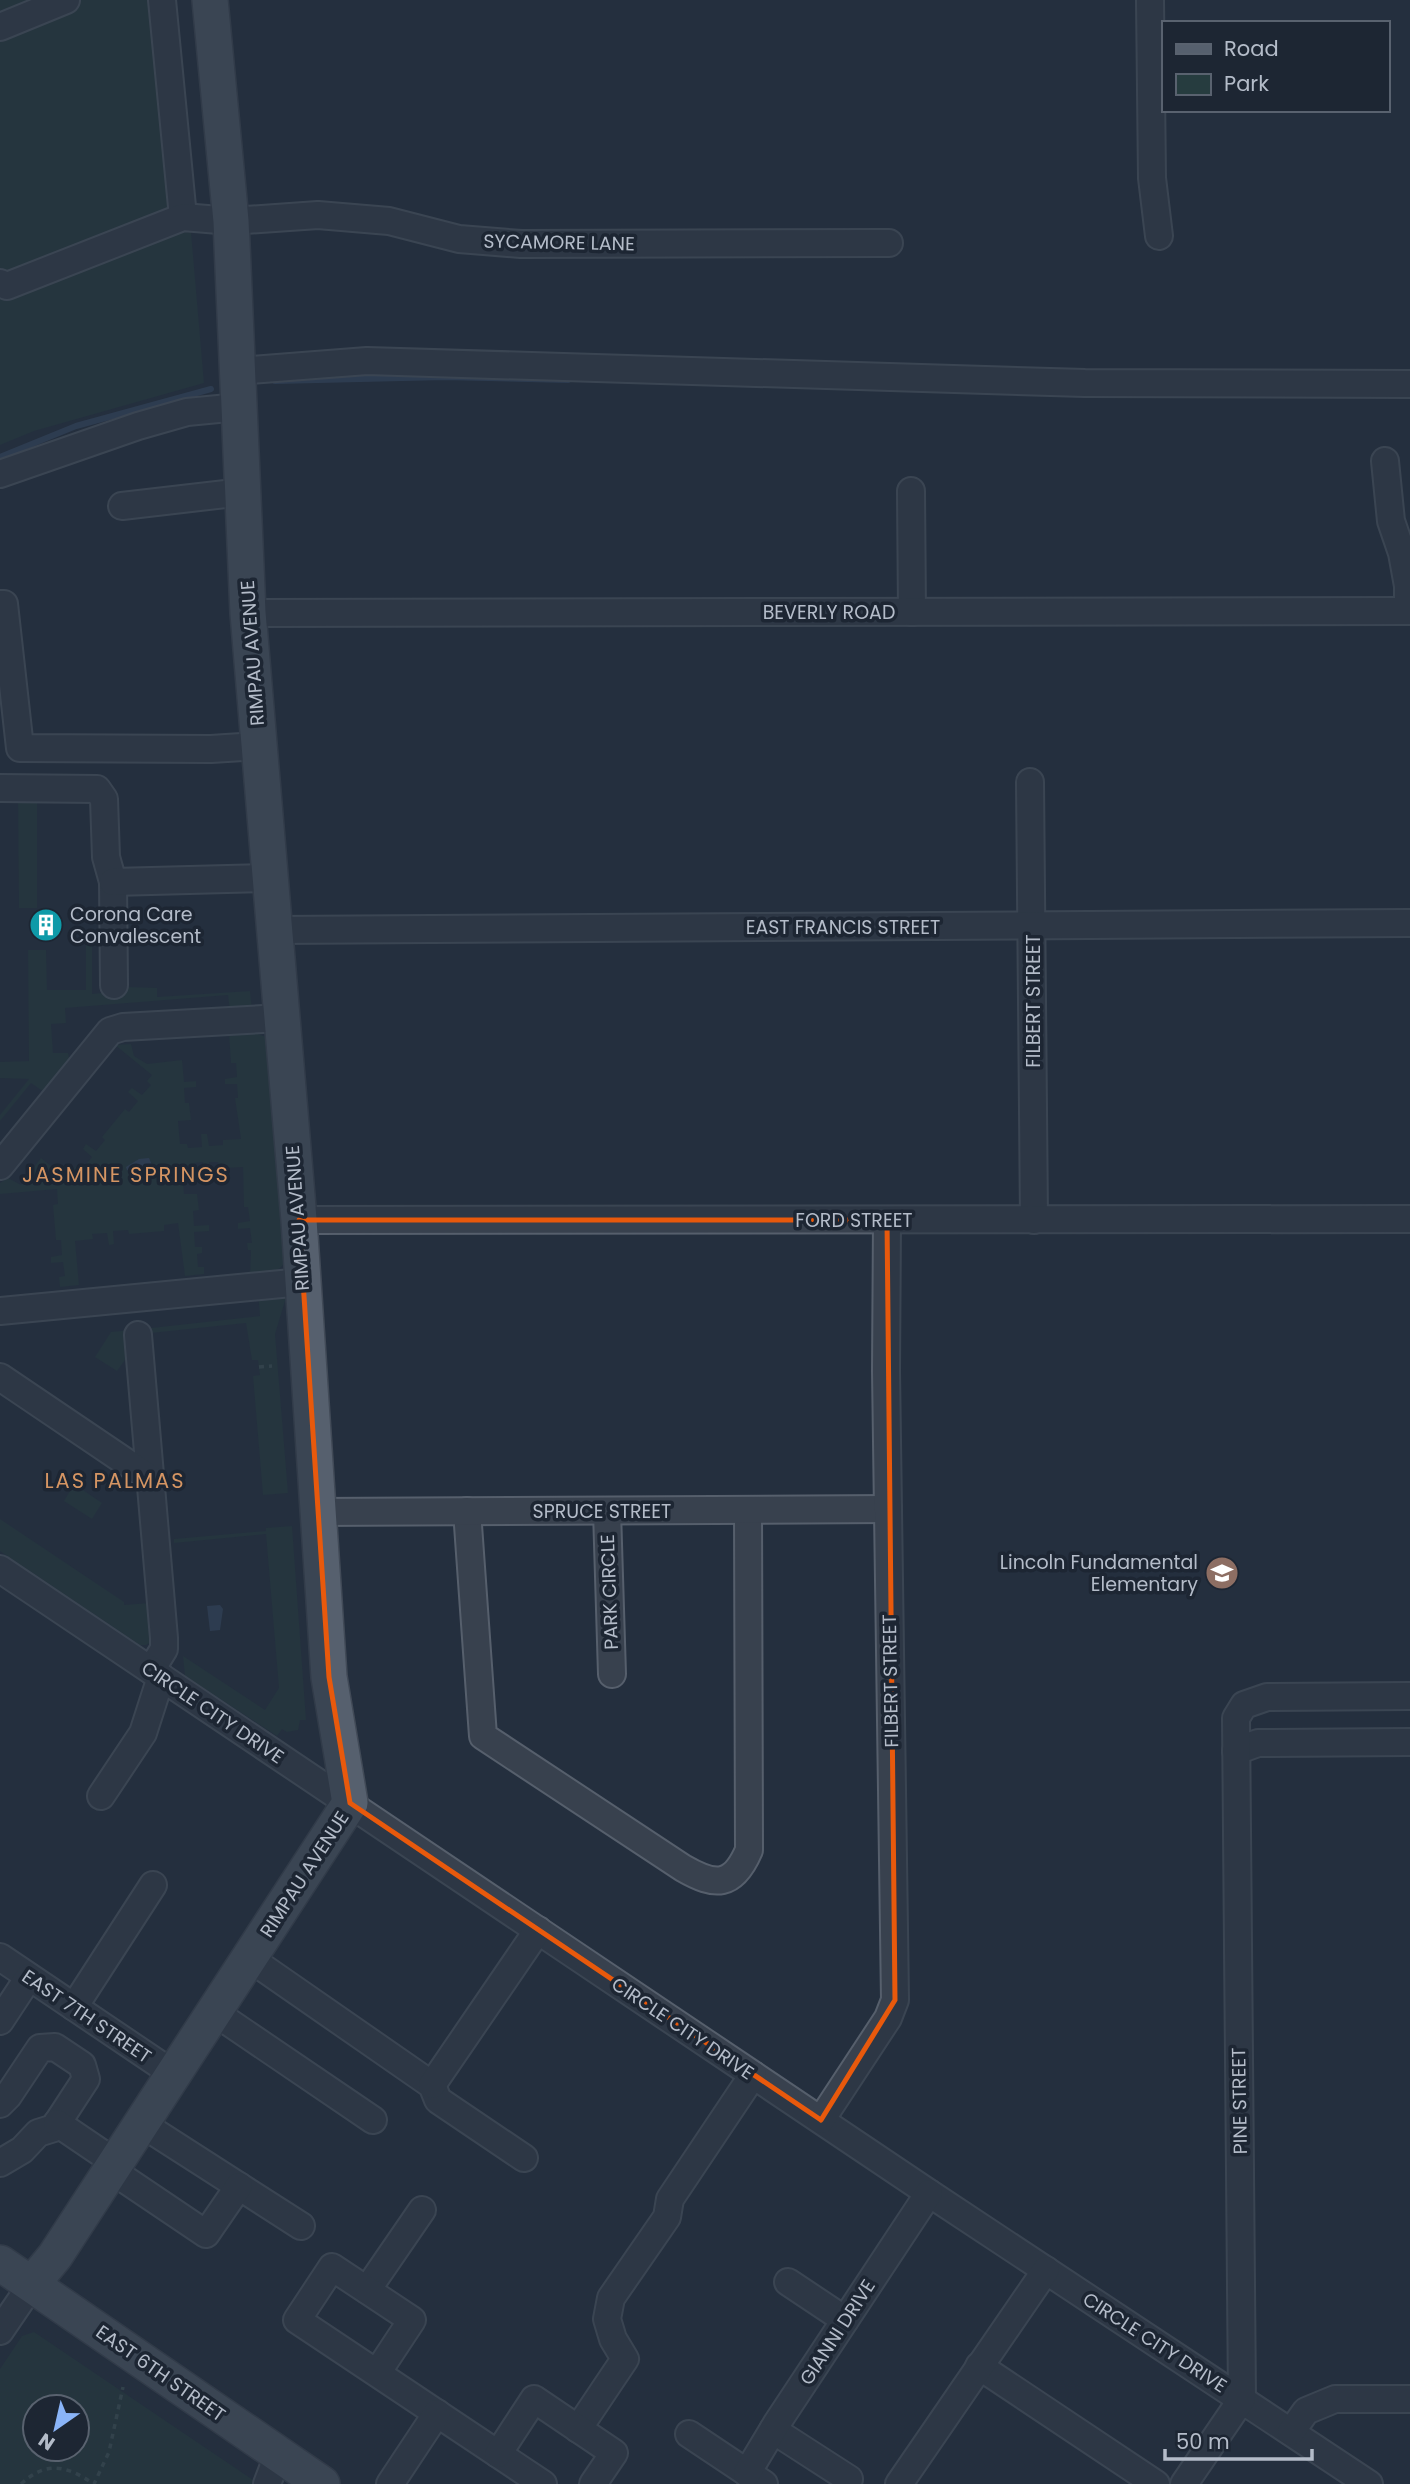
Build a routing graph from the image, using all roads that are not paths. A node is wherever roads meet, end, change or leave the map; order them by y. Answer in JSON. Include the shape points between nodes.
{"nodes":[{"id":1,"x":66,"y":0,"type":"edge"},
{"id":2,"x":162,"y":0,"type":"edge"},
{"id":3,"x":210,"y":0,"type":"edge"},
{"id":4,"x":1150,"y":0,"type":"edge"},
{"id":5,"x":0,"y":27,"type":"edge"},
{"id":6,"x":183,"y":217,"type":"junction"},
{"id":7,"x":231,"y":221,"type":"junction"},
{"id":8,"x":1159,"y":236,"type":"dead end"},
{"id":9,"x":889,"y":243,"type":"dead end"},
{"id":10,"x":0,"y":283,"type":"edge"},
{"id":11,"x":238,"y":372,"type":"junction"},
{"id":12,"x":1410,"y":384,"type":"edge"},
{"id":13,"x":239,"y":407,"type":"junction"},
{"id":14,"x":1385,"y":461,"type":"dead end"},
{"id":15,"x":0,"y":474,"type":"edge"},
{"id":16,"x":911,"y":491,"type":"dead end"},
{"id":17,"x":243,"y":492,"type":"junction"},
{"id":18,"x":122,"y":506,"type":"dead end"},
{"id":19,"x":0,"y":604,"type":"edge"},
{"id":20,"x":1409,"y":611,"type":"edge"},
{"id":21,"x":912,"y":612,"type":"junction"},
{"id":22,"x":248,"y":614,"type":"junction"},
{"id":23,"x":258,"y":746,"type":"junction"},
{"id":24,"x":1030,"y":782,"type":"dead end"},
{"id":25,"x":0,"y":788,"type":"edge"},
{"id":26,"x":269,"y":878,"type":"junction"},
{"id":27,"x":113,"y":882,"type":"junction"},
{"id":28,"x":1410,"y":922,"type":"edge"},
{"id":29,"x":1033,"y":926,"type":"junction"},
{"id":30,"x":275,"y":930,"type":"junction"},
{"id":31,"x":114,"y":985,"type":"dead end"},
{"id":32,"x":281,"y":1018,"type":"junction"},
{"id":33,"x":0,"y":1166,"type":"edge"},
{"id":34,"x":1410,"y":1219,"type":"edge"},
{"id":35,"x":299,"y":1220,"type":"junction"},
{"id":36,"x":887,"y":1220,"type":"junction"},
{"id":37,"x":1034,"y":1220,"type":"junction"},
{"id":38,"x":302,"y":1282,"type":"junction"},
{"id":39,"x":0,"y":1311,"type":"edge"},
{"id":40,"x":138,"y":1335,"type":"dead end"},
{"id":41,"x":0,"y":1377,"type":"edge"},
{"id":42,"x":151,"y":1479,"type":"junction"},
{"id":43,"x":888,"y":1509,"type":"junction"},
{"id":44,"x":748,"y":1510,"type":"junction"},
{"id":45,"x":467,"y":1511,"type":"junction"},
{"id":46,"x":607,"y":1511,"type":"junction"},
{"id":47,"x":317,"y":1512,"type":"junction"},
{"id":48,"x":0,"y":1569,"type":"edge"},
{"id":49,"x":156,"y":1674,"type":"junction"},
{"id":50,"x":612,"y":1674,"type":"dead end"},
{"id":51,"x":1410,"y":1696,"type":"edge"},
{"id":52,"x":1410,"y":1742,"type":"edge"},
{"id":53,"x":1236,"y":1751,"type":"junction"},
{"id":54,"x":101,"y":1796,"type":"dead end"},
{"id":55,"x":350,"y":1803,"type":"junction"},
{"id":56,"x":153,"y":1885,"type":"dead end"},
{"id":57,"x":538,"y":1930,"type":"junction"},
{"id":58,"x":0,"y":1958,"type":"edge"},
{"id":59,"x":262,"y":1967,"type":"junction"},
{"id":60,"x":29,"y":1977,"type":"junction"},
{"id":61,"x":214,"y":2012,"type":"junction"},
{"id":62,"x":84,"y":2013,"type":"junction"},
{"id":63,"x":0,"y":2021,"type":"edge"},
{"id":64,"x":69,"y":2056,"type":"junction"},
{"id":65,"x":175,"y":2075,"type":"junction"},
{"id":66,"x":753,"y":2075,"type":"junction"},
{"id":67,"x":432,"y":2085,"type":"junction"},
{"id":68,"x":0,"y":2104,"type":"edge"},
{"id":69,"x":373,"y":2120,"type":"dead end"},
{"id":70,"x":821,"y":2120,"type":"junction"},
{"id":71,"x":57,"y":2123,"type":"junction"},
{"id":72,"x":142,"y":2123,"type":"junction"},
{"id":73,"x":524,"y":2158,"type":"dead end"},
{"id":74,"x":0,"y":2162,"type":"edge"},
{"id":75,"x":114,"y":2167,"type":"junction"},
{"id":76,"x":239,"y":2186,"type":"junction"},
{"id":77,"x":929,"y":2193,"type":"junction"},
{"id":78,"x":422,"y":2210,"type":"dead end"},
{"id":79,"x":301,"y":2226,"type":"dead end"},
{"id":80,"x":0,"y":2263,"type":"edge"},
{"id":81,"x":1046,"y":2270,"type":"junction"},
{"id":82,"x":788,"y":2282,"type":"dead end"},
{"id":83,"x":32,"y":2284,"type":"junction"},
{"id":84,"x":367,"y":2291,"type":"junction"},
{"id":85,"x":845,"y":2320,"type":"junction"},
{"id":86,"x":0,"y":2332,"type":"edge"},
{"id":87,"x":979,"y":2366,"type":"junction"},
{"id":88,"x":377,"y":2373,"type":"junction"},
{"id":89,"x":1242,"y":2399,"type":"junction"},
{"id":90,"x":1410,"y":2399,"type":"edge"},
{"id":91,"x":437,"y":2413,"type":"junction"},
{"id":92,"x":578,"y":2429,"type":"junction"},
{"id":93,"x":773,"y":2430,"type":"junction"},
{"id":94,"x":1291,"y":2432,"type":"junction"},
{"id":95,"x":689,"y":2434,"type":"dead end"},
{"id":96,"x":498,"y":2454,"type":"junction"},
{"id":97,"x":272,"y":2469,"type":"edge"},
{"id":98,"x":756,"y":2478,"type":"edge"},
{"id":99,"x":849,"y":2479,"type":"dead end"},
{"id":100,"x":323,"y":2484,"type":"edge"},
{"id":101,"x":390,"y":2484,"type":"edge"},
{"id":102,"x":543,"y":2484,"type":"edge"},
{"id":103,"x":593,"y":2484,"type":"edge"},
{"id":104,"x":899,"y":2484,"type":"edge"},
{"id":105,"x":1156,"y":2484,"type":"edge"},
{"id":106,"x":1184,"y":2484,"type":"edge"},
{"id":107,"x":1369,"y":2484,"type":"edge"}],
"edges":[{"from":1,"to":5,"type":"street"},
{"from":2,"to":6,"type":"street"},
{"from":3,"to":7,"type":"main road","name":"RIMPAU AVENUE"},
{"from":4,"to":8,"type":"street","via":[[1152,178]]},
{"from":6,"to":7,"type":"street","name":"SYCAMORE LANE"},
{"from":6,"to":10,"type":"street","via":[[6,286]]},
{"from":7,"to":9,"type":"street","name":"SYCAMORE LANE","via":[[318,215],[389,221],[459,239],[521,244]]},
{"from":7,"to":11,"type":"main road","name":"RIMPAU AVENUE"},
{"from":11,"to":12,"type":"street","via":[[367,361],[1085,383]]},
{"from":11,"to":13,"type":"main road","name":"RIMPAU AVENUE"},
{"from":13,"to":15,"type":"street","via":[[187,412],[150,422]]},
{"from":13,"to":17,"type":"main road","name":"RIMPAU AVENUE"},
{"from":14,"to":20,"type":"street","via":[[1391,522],[1402,553]]},
{"from":16,"to":21,"type":"street"},
{"from":17,"to":18,"type":"street"},
{"from":17,"to":22,"type":"main road","name":"RIMPAU AVENUE"},
{"from":19,"to":23,"type":"street","via":[[4,604],[20,747]]},
{"from":20,"to":21,"type":"street","name":"BEVERLY ROAD"},
{"from":21,"to":22,"type":"street","name":"BEVERLY ROAD"},
{"from":22,"to":23,"type":"main road","name":"RIMPAU AVENUE"},
{"from":23,"to":26,"type":"main road","name":"RIMPAU AVENUE"},
{"from":24,"to":29,"type":"street","name":"FILBERT STREET"},
{"from":25,"to":27,"type":"street","via":[[97,789],[104,799],[106,857]]},
{"from":26,"to":27,"type":"street"},
{"from":26,"to":30,"type":"main road","name":"RIMPAU AVENUE"},
{"from":27,"to":31,"type":"street"},
{"from":28,"to":29,"type":"street","name":"EAST FRANCIS STREET"},
{"from":29,"to":30,"type":"street","name":"EAST FRANCIS STREET"},
{"from":29,"to":37,"type":"street","name":"FILBERT STREET"},
{"from":30,"to":32,"type":"main road","name":"RIMPAU AVENUE"},
{"from":32,"to":33,"type":"street","via":[[110,1031]]},
{"from":32,"to":35,"type":"main road","name":"RIMPAU AVENUE"},
{"from":34,"to":37,"type":"street","name":"FORD STREET"},
{"from":35,"to":36,"type":"street","name":"FORD STREET"},
{"from":35,"to":38,"type":"main road","name":"RIMPAU AVENUE"},
{"from":36,"to":37,"type":"street","name":"FORD STREET"},
{"from":36,"to":43,"type":"street","name":"FILBERT STREET"},
{"from":38,"to":39,"type":"street"},
{"from":38,"to":47,"type":"main road","name":"RIMPAU AVENUE"},
{"from":40,"to":42,"type":"street"},
{"from":41,"to":42,"type":"street"},
{"from":42,"to":49,"type":"street","via":[[164,1649]]},
{"from":43,"to":44,"type":"street","name":"SPRUCE STREET"},
{"from":43,"to":70,"type":"street","name":"FILBERT STREET","via":[[895,2000]]},
{"from":44,"to":45,"type":"street","via":[[749,1850],[741,1868],[725,1880],[702,1880],[483,1736]]},
{"from":44,"to":46,"type":"street","name":"SPRUCE STREET"},
{"from":45,"to":46,"type":"street","name":"SPRUCE STREET"},
{"from":45,"to":47,"type":"street","name":"SPRUCE STREET"},
{"from":46,"to":50,"type":"street","name":"PARK CIRCLE"},
{"from":47,"to":55,"type":"main road","name":"RIMPAU AVENUE","via":[[329,1677]]},
{"from":48,"to":49,"type":"street","name":"CIRCLE CITY DRIVE"},
{"from":49,"to":54,"type":"street","via":[[144,1733]]},
{"from":49,"to":55,"type":"street","name":"CIRCLE CITY DRIVE"},
{"from":51,"to":53,"type":"street","name":"PINE STREET","via":[[1267,1698],[1244,1706],[1236,1718]]},
{"from":52,"to":53,"type":"street","via":[[1258,1743]]},
{"from":53,"to":89,"type":"street","name":"PINE STREET"},
{"from":55,"to":57,"type":"street","name":"CIRCLE CITY DRIVE"},
{"from":55,"to":59,"type":"main road","name":"RIMPAU AVENUE"},
{"from":56,"to":62,"type":"street"},
{"from":57,"to":66,"type":"street","name":"CIRCLE CITY DRIVE"},
{"from":57,"to":67,"type":"street"},
{"from":58,"to":60,"type":"street","name":"EAST 7TH STREET"},
{"from":59,"to":61,"type":"main road","name":"RIMPAU AVENUE"},
{"from":59,"to":67,"type":"street"},
{"from":60,"to":62,"type":"street","name":"EAST 7TH STREET"},
{"from":60,"to":63,"type":"street"},
{"from":61,"to":65,"type":"main road","name":"RIMPAU AVENUE"},
{"from":61,"to":69,"type":"street"},
{"from":62,"to":64,"type":"street"},
{"from":62,"to":65,"type":"street","name":"EAST 7TH STREET"},
{"from":64,"to":68,"type":"street","via":[[55,2047],[40,2048]]},
{"from":64,"to":71,"type":"street","via":[[82,2065],[86,2079]]},
{"from":65,"to":72,"type":"main road","name":"RIMPAU AVENUE"},
{"from":66,"to":70,"type":"street","name":"CIRCLE CITY DRIVE"},
{"from":66,"to":92,"type":"street","via":[[670,2199],[667,2217],[611,2298],[607,2319],[625,2359]]},
{"from":67,"to":73,"type":"street","via":[[438,2100]]},
{"from":70,"to":77,"type":"street","name":"CIRCLE CITY DRIVE"},
{"from":71,"to":74,"type":"street"},
{"from":71,"to":75,"type":"street"},
{"from":72,"to":75,"type":"main road","name":"RIMPAU AVENUE"},
{"from":72,"to":76,"type":"street"},
{"from":75,"to":76,"type":"street","via":[[206,2234]]},
{"from":75,"to":83,"type":"main road","name":"RIMPAU AVENUE"},
{"from":76,"to":79,"type":"street"},
{"from":77,"to":81,"type":"street","name":"CIRCLE CITY DRIVE"},
{"from":77,"to":85,"type":"street","name":"GIANNI DRIVE"},
{"from":78,"to":84,"type":"street"},
{"from":80,"to":83,"type":"main road","name":"EAST 6TH STREET"},
{"from":81,"to":87,"type":"street"},
{"from":81,"to":89,"type":"street","name":"CIRCLE CITY DRIVE"},
{"from":82,"to":85,"type":"street"},
{"from":83,"to":86,"type":"street","name":"RIMPAU AVENUE"},
{"from":83,"to":97,"type":"main road","name":"EAST 6TH STREET"},
{"from":84,"to":88,"type":"street","via":[[412,2320]]},
{"from":84,"to":88,"type":"street","via":[[332,2267],[297,2320]]},
{"from":85,"to":93,"type":"street","name":"GIANNI DRIVE"},
{"from":87,"to":104,"type":"street"},
{"from":87,"to":105,"type":"street"},
{"from":88,"to":91,"type":"street"},
{"from":89,"to":94,"type":"street","name":"CIRCLE CITY DRIVE"},
{"from":89,"to":106,"type":"street"},
{"from":90,"to":94,"type":"street","via":[[1335,2399],[1306,2411]]},
{"from":91,"to":96,"type":"street"},
{"from":91,"to":101,"type":"street"},
{"from":92,"to":96,"type":"street","via":[[534,2399]]},
{"from":92,"to":103,"type":"street","via":[[614,2453]]},
{"from":93,"to":98,"type":"street","name":"GIANNI DRIVE"},
{"from":93,"to":99,"type":"street"},
{"from":94,"to":107,"type":"street","name":"CIRCLE CITY DRIVE"},
{"from":95,"to":98,"type":"street"},
{"from":96,"to":102,"type":"street"},
{"from":97,"to":100,"type":"main road","name":"EAST 6TH STREET"}]}
